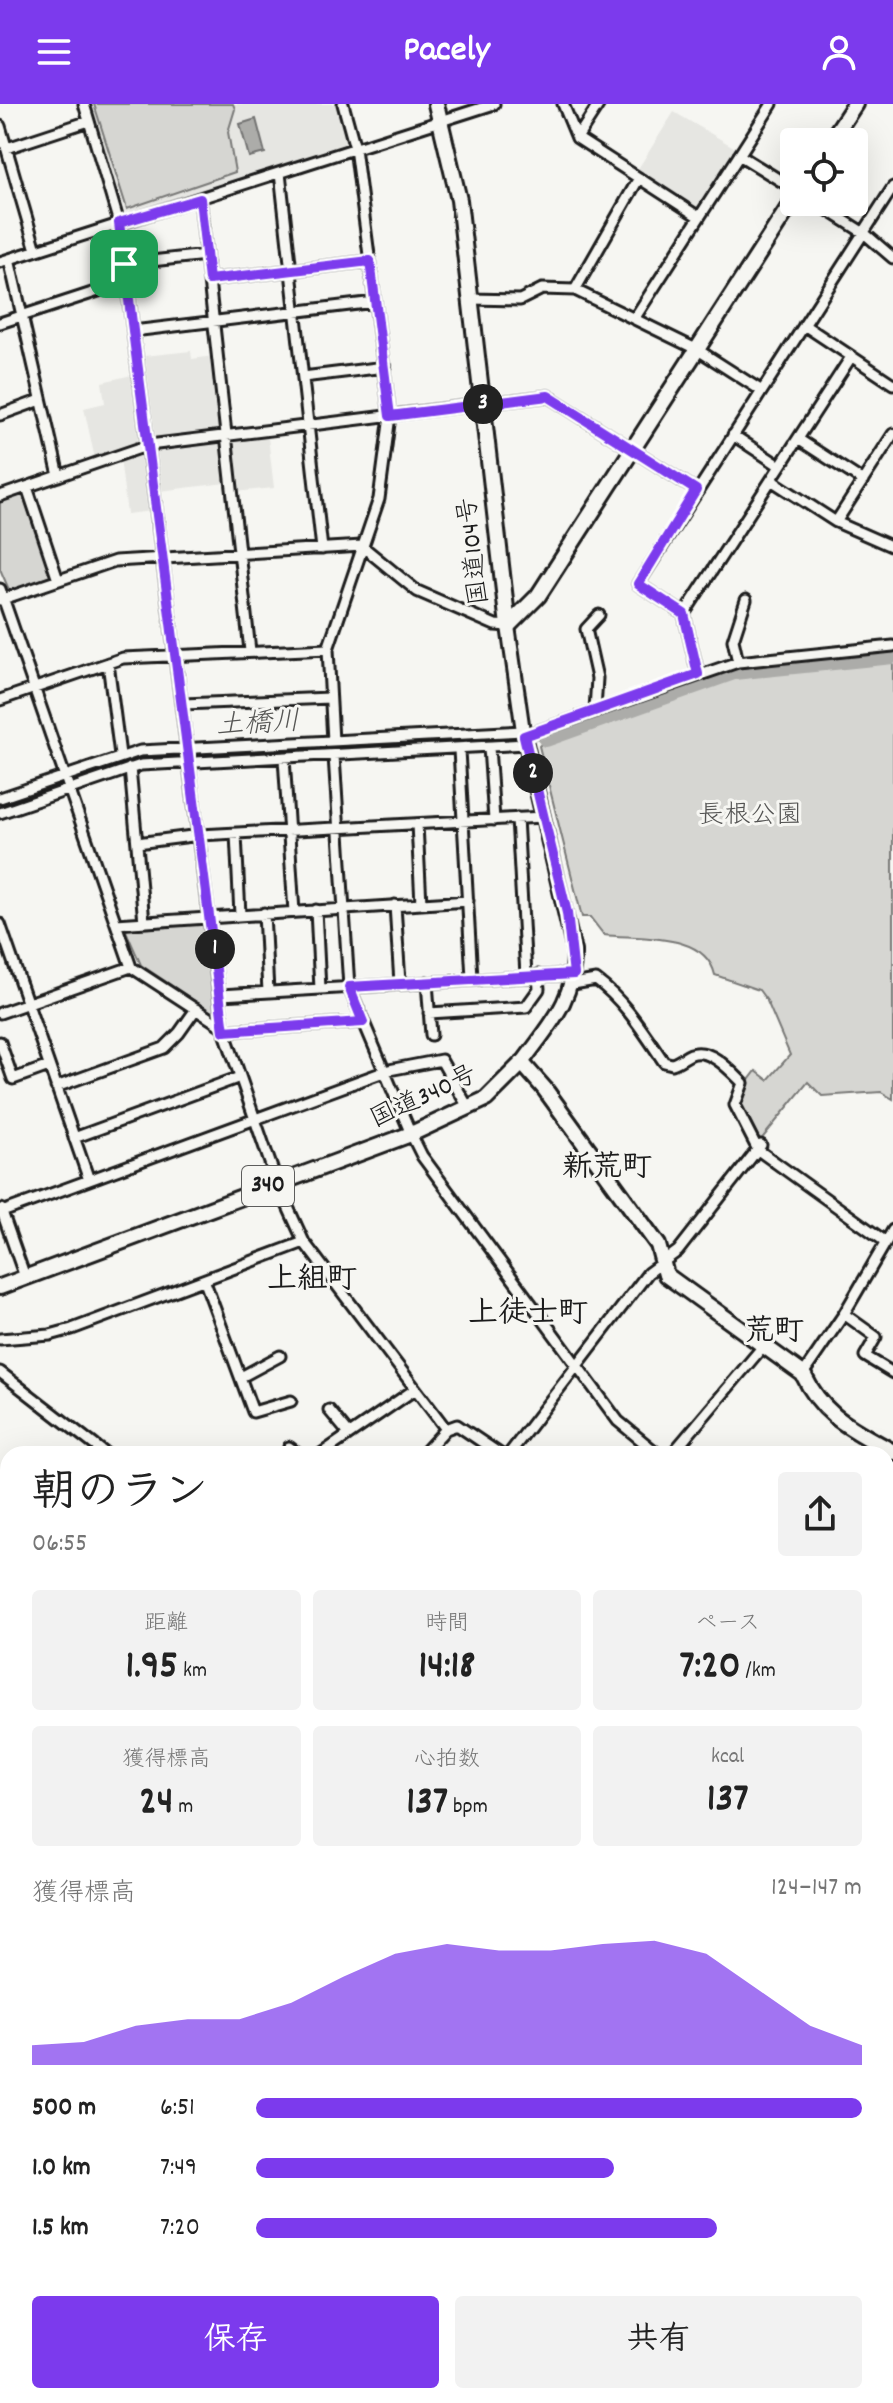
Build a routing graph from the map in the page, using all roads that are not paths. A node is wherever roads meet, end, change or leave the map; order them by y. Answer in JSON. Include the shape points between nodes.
{"nodes":[{"id":1,"x":84,"y":104,"type":"edge"},
{"id":2,"x":343,"y":104,"type":"edge"},
{"id":3,"x":436,"y":104,"type":"edge"},
{"id":4,"x":494,"y":104,"type":"edge"},
{"id":5,"x":563,"y":104,"type":"edge"},
{"id":6,"x":599,"y":104,"type":"edge"},
{"id":7,"x":772,"y":104,"type":"edge"},
{"id":8,"x":855,"y":104,"type":"edge"},
{"id":9,"x":89,"y":121,"type":"junction"},
{"id":10,"x":441,"y":122,"type":"junction"},
{"id":11,"x":0,"y":126,"type":"edge"},
{"id":12,"x":839,"y":128,"type":"edge"},
{"id":13,"x":577,"y":138,"type":"junction"},
{"id":14,"x":7,"y":148,"type":"junction"},
{"id":15,"x":355,"y":148,"type":"junction"},
{"id":16,"x":739,"y":155,"type":"junction"},
{"id":17,"x":11,"y":162,"type":"junction"},
{"id":18,"x":0,"y":166,"type":"edge"},
{"id":19,"x":280,"y":173,"type":"junction"},
{"id":20,"x":639,"y":178,"type":"junction"},
{"id":21,"x":780,"y":180,"type":"edge"},
{"id":22,"x":893,"y":187,"type":"edge"},
{"id":23,"x":200,"y":199,"type":"junction"},
{"id":24,"x":783,"y":216,"type":"edge"},
{"id":25,"x":837,"y":216,"type":"edge"},
{"id":26,"x":699,"y":217,"type":"junction"},
{"id":27,"x":119,"y":223,"type":"junction"},
{"id":28,"x":864,"y":233,"type":"junction"},
{"id":29,"x":36,"y":250,"type":"junction"},
{"id":30,"x":206,"y":255,"type":"junction"},
{"id":31,"x":893,"y":258,"type":"edge"},
{"id":32,"x":5,"y":261,"type":"edge"},
{"id":33,"x":370,"y":261,"type":"junction"},
{"id":34,"x":124,"y":264,"type":"junction"},
{"id":35,"x":291,"y":270,"type":"junction"},
{"id":36,"x":209,"y":280,"type":"junction"},
{"id":37,"x":126,"y":282,"type":"junction"},
{"id":38,"x":575,"y":290,"type":"junction"},
{"id":39,"x":470,"y":299,"type":"junction"},
{"id":40,"x":375,"y":302,"type":"junction"},
{"id":41,"x":296,"y":311,"type":"junction"},
{"id":42,"x":22,"y":316,"type":"junction"},
{"id":43,"x":634,"y":319,"type":"junction"},
{"id":44,"x":213,"y":321,"type":"junction"},
{"id":45,"x":0,"y":323,"type":"edge"},
{"id":46,"x":804,"y":325,"type":"junction"},
{"id":47,"x":133,"y":331,"type":"junction"},
{"id":48,"x":698,"y":350,"type":"junction"},
{"id":49,"x":851,"y":357,"type":"junction"},
{"id":50,"x":385,"y":367,"type":"junction"},
{"id":51,"x":303,"y":377,"type":"junction"},
{"id":52,"x":893,"y":384,"type":"edge"},
{"id":53,"x":762,"y":391,"type":"junction"},
{"id":54,"x":41,"y":400,"type":"junction"},
{"id":55,"x":483,"y":404,"type":"junction"},
{"id":56,"x":0,"y":415,"type":"edge"},
{"id":57,"x":390,"y":416,"type":"junction"},
{"id":58,"x":308,"y":425,"type":"junction"},
{"id":59,"x":893,"y":434,"type":"edge"},
{"id":60,"x":733,"y":435,"type":"junction"},
{"id":61,"x":226,"y":436,"type":"junction"},
{"id":62,"x":798,"y":439,"type":"junction"},
{"id":63,"x":149,"y":445,"type":"junction"},
{"id":64,"x":633,"y":451,"type":"junction"},
{"id":65,"x":780,"y":466,"type":"junction"},
{"id":66,"x":59,"y":476,"type":"junction"},
{"id":67,"x":771,"y":480,"type":"junction"},
{"id":68,"x":863,"y":481,"type":"junction"},
{"id":69,"x":27,"y":487,"type":"junction"},
{"id":70,"x":696,"y":490,"type":"junction"},
{"id":71,"x":0,"y":496,"type":"edge"},
{"id":72,"x":836,"y":522,"type":"junction"},
{"id":73,"x":362,"y":546,"type":"junction"},
{"id":74,"x":893,"y":547,"type":"edge"},
{"id":75,"x":322,"y":549,"type":"junction"},
{"id":76,"x":239,"y":553,"type":"junction"},
{"id":77,"x":162,"y":559,"type":"junction"},
{"id":78,"x":58,"y":580,"type":"junction"},
{"id":79,"x":1,"y":596,"type":"edge"},
{"id":80,"x":746,"y":600,"type":"dead end"},
{"id":81,"x":684,"y":614,"type":"junction"},
{"id":82,"x":599,"y":615,"type":"dead end"},
{"id":83,"x":508,"y":626,"type":"junction"},
{"id":84,"x":893,"y":646,"type":"edge"},
{"id":85,"x":328,"y":649,"type":"junction"},
{"id":86,"x":250,"y":651,"type":"junction"},
{"id":87,"x":176,"y":656,"type":"junction"},
{"id":88,"x":738,"y":662,"type":"junction"},
{"id":89,"x":108,"y":663,"type":"junction"},
{"id":90,"x":698,"y":674,"type":"junction"},
{"id":91,"x":35,"y":688,"type":"junction"},
{"id":92,"x":330,"y":698,"type":"junction"},
{"id":93,"x":0,"y":700,"type":"edge"},
{"id":94,"x":183,"y":704,"type":"junction"},
{"id":95,"x":595,"y":710,"type":"junction"},
{"id":96,"x":524,"y":737,"type":"junction"},
{"id":97,"x":333,"y":741,"type":"junction"},
{"id":98,"x":489,"y":747,"type":"junction"},
{"id":99,"x":189,"y":748,"type":"junction"},
{"id":100,"x":459,"y":750,"type":"junction"},
{"id":101,"x":120,"y":755,"type":"junction"},
{"id":102,"x":334,"y":756,"type":"junction"},
{"id":103,"x":284,"y":758,"type":"junction"},
{"id":104,"x":190,"y":762,"type":"junction"},
{"id":105,"x":130,"y":768,"type":"junction"},
{"id":106,"x":65,"y":775,"type":"junction"},
{"id":107,"x":70,"y":789,"type":"junction"},
{"id":108,"x":0,"y":798,"type":"edge"},
{"id":109,"x":0,"y":813,"type":"edge"},
{"id":110,"x":544,"y":817,"type":"junction"},
{"id":111,"x":517,"y":818,"type":"junction"},
{"id":112,"x":494,"y":820,"type":"junction"},
{"id":113,"x":463,"y":822,"type":"junction"},
{"id":114,"x":417,"y":824,"type":"junction"},
{"id":115,"x":339,"y":829,"type":"junction"},
{"id":116,"x":288,"y":831,"type":"junction"},
{"id":117,"x":236,"y":834,"type":"junction"},
{"id":118,"x":200,"y":835,"type":"junction"},
{"id":119,"x":137,"y":843,"type":"junction"},
{"id":120,"x":468,"y":901,"type":"junction"},
{"id":121,"x":421,"y":904,"type":"junction"},
{"id":122,"x":395,"y":905,"type":"junction"},
{"id":123,"x":343,"y":909,"type":"junction"},
{"id":124,"x":316,"y":910,"type":"junction"},
{"id":125,"x":294,"y":912,"type":"junction"},
{"id":126,"x":264,"y":913,"type":"junction"},
{"id":127,"x":240,"y":915,"type":"junction"},
{"id":128,"x":210,"y":917,"type":"junction"},
{"id":129,"x":144,"y":922,"type":"junction"},
{"id":130,"x":0,"y":924,"type":"edge"},
{"id":131,"x":116,"y":924,"type":"junction"},
{"id":132,"x":131,"y":967,"type":"junction"},
{"id":133,"x":526,"y":975,"type":"junction"},
{"id":134,"x":538,"y":975,"type":"junction"},
{"id":135,"x":472,"y":978,"type":"junction"},
{"id":136,"x":574,"y":979,"type":"junction"},
{"id":137,"x":427,"y":982,"type":"junction"},
{"id":138,"x":400,"y":983,"type":"junction"},
{"id":139,"x":349,"y":987,"type":"junction"},
{"id":140,"x":320,"y":989,"type":"junction"},
{"id":141,"x":268,"y":992,"type":"junction"},
{"id":142,"x":221,"y":995,"type":"junction"},
{"id":143,"x":27,"y":1003,"type":"junction"},
{"id":144,"x":196,"y":1009,"type":"junction"},
{"id":145,"x":0,"y":1013,"type":"edge"},
{"id":146,"x":429,"y":1013,"type":"junction"},
{"id":147,"x":363,"y":1022,"type":"junction"},
{"id":148,"x":224,"y":1029,"type":"junction"},
{"id":149,"x":431,"y":1035,"type":"dead end"},
{"id":150,"x":0,"y":1042,"type":"edge"},
{"id":151,"x":522,"y":1063,"type":"junction"},
{"id":152,"x":49,"y":1066,"type":"junction"},
{"id":153,"x":383,"y":1072,"type":"junction"},
{"id":154,"x":240,"y":1077,"type":"junction"},
{"id":155,"x":56,"y":1087,"type":"junction"},
{"id":156,"x":469,"y":1109,"type":"junction"},
{"id":157,"x":254,"y":1118,"type":"junction"},
{"id":158,"x":411,"y":1134,"type":"junction"},
{"id":159,"x":74,"y":1138,"type":"junction"},
{"id":160,"x":760,"y":1148,"type":"junction"},
{"id":161,"x":89,"y":1180,"type":"junction"},
{"id":162,"x":277,"y":1183,"type":"junction"},
{"id":163,"x":1,"y":1209,"type":"edge"},
{"id":164,"x":893,"y":1230,"type":"edge"},
{"id":165,"x":304,"y":1242,"type":"junction"},
{"id":166,"x":886,"y":1242,"type":"junction"},
{"id":167,"x":662,"y":1264,"type":"junction"},
{"id":168,"x":25,"y":1277,"type":"junction"},
{"id":169,"x":205,"y":1282,"type":"junction"},
{"id":170,"x":0,"y":1287,"type":"edge"},
{"id":171,"x":844,"y":1314,"type":"junction"},
{"id":172,"x":0,"y":1339,"type":"edge"},
{"id":173,"x":765,"y":1344,"type":"junction"},
{"id":174,"x":280,"y":1356,"type":"dead end"},
{"id":175,"x":578,"y":1363,"type":"junction"},
{"id":176,"x":0,"y":1372,"type":"edge"},
{"id":177,"x":893,"y":1373,"type":"edge"},
{"id":178,"x":803,"y":1374,"type":"junction"},
{"id":179,"x":241,"y":1377,"type":"junction"},
{"id":180,"x":414,"y":1390,"type":"junction"},
{"id":181,"x":291,"y":1401,"type":"dead end"},
{"id":182,"x":329,"y":1410,"type":"dead end"},
{"id":183,"x":446,"y":1429,"type":"junction"},
{"id":184,"x":349,"y":1434,"type":"junction"},
{"id":185,"x":96,"y":1446,"type":"edge"},
{"id":186,"x":332,"y":1446,"type":"edge"},
{"id":187,"x":430,"y":1446,"type":"edge"},
{"id":188,"x":488,"y":1446,"type":"edge"},
{"id":189,"x":515,"y":1446,"type":"edge"},
{"id":190,"x":648,"y":1446,"type":"edge"},
{"id":191,"x":679,"y":1446,"type":"edge"},
{"id":192,"x":883,"y":1446,"type":"edge"}],
"edges":[{"from":1,"to":9,"type":"street"},
{"from":2,"to":15,"type":"street"},
{"from":3,"to":10,"type":"highway","name":"国道104号"},
{"from":4,"to":10,"type":"street"},
{"from":5,"to":13,"type":"street"},
{"from":6,"to":13,"type":"street"},
{"from":7,"to":16,"type":"street"},
{"from":8,"to":12,"type":"highway"},
{"from":9,"to":14,"type":"street"},
{"from":9,"to":27,"type":"street"},
{"from":10,"to":15,"type":"street"},
{"from":10,"to":39,"type":"highway","name":"国道104号","via":[[459,200]]},
{"from":11,"to":14,"type":"street"},
{"from":13,"to":20,"type":"street"},
{"from":14,"to":17,"type":"street"},
{"from":15,"to":19,"type":"street"},
{"from":15,"to":33,"type":"street"},
{"from":16,"to":21,"type":"street"},
{"from":16,"to":26,"type":"street"},
{"from":17,"to":18,"type":"street"},
{"from":17,"to":29,"type":"street"},
{"from":19,"to":23,"type":"street"},
{"from":19,"to":35,"type":"street"},
{"from":20,"to":26,"type":"street"},
{"from":20,"to":38,"type":"street"},
{"from":22,"to":28,"type":"street"},
{"from":23,"to":27,"type":"street"},
{"from":23,"to":30,"type":"street"},
{"from":24,"to":48,"type":"highway","name":"国道104号"},
{"from":25,"to":28,"type":"street"},
{"from":26,"to":43,"type":"street"},
{"from":27,"to":29,"type":"street"},
{"from":27,"to":34,"type":"street"},
{"from":28,"to":31,"type":"street"},
{"from":28,"to":46,"type":"street"},
{"from":29,"to":32,"type":"street"},
{"from":30,"to":34,"type":"street"},
{"from":30,"to":36,"type":"street"},
{"from":32,"to":42,"type":"street"},
{"from":33,"to":35,"type":"street"},
{"from":33,"to":40,"type":"street"},
{"from":34,"to":37,"type":"street"},
{"from":35,"to":36,"type":"street"},
{"from":35,"to":41,"type":"street"},
{"from":36,"to":44,"type":"street"},
{"from":37,"to":42,"type":"street"},
{"from":37,"to":47,"type":"street"},
{"from":38,"to":39,"type":"street","via":[[542,289],[520,300]]},
{"from":38,"to":43,"type":"street"},
{"from":39,"to":55,"type":"highway","name":"国道104号"},
{"from":40,"to":41,"type":"street"},
{"from":40,"to":50,"type":"street"},
{"from":41,"to":44,"type":"street"},
{"from":41,"to":51,"type":"street"},
{"from":42,"to":45,"type":"street"},
{"from":42,"to":54,"type":"street"},
{"from":43,"to":48,"type":"street"},
{"from":44,"to":47,"type":"street"},
{"from":44,"to":61,"type":"street"},
{"from":46,"to":49,"type":"street"},
{"from":46,"to":53,"type":"street"},
{"from":47,"to":63,"type":"street"},
{"from":48,"to":53,"type":"street"},
{"from":48,"to":64,"type":"highway","name":"国道104号"},
{"from":49,"to":52,"type":"street"},
{"from":49,"to":62,"type":"street"},
{"from":50,"to":51,"type":"street"},
{"from":50,"to":57,"type":"street"},
{"from":51,"to":58,"type":"street"},
{"from":53,"to":60,"type":"street"},
{"from":54,"to":56,"type":"street"},
{"from":54,"to":66,"type":"street"},
{"from":55,"to":57,"type":"street"},
{"from":55,"to":64,"type":"street","via":[[548,396]]},
{"from":55,"to":83,"type":"highway","name":"国道104号"},
{"from":57,"to":58,"type":"street"},
{"from":57,"to":73,"type":"street","via":[[379,499]]},
{"from":58,"to":61,"type":"street"},
{"from":58,"to":75,"type":"street"},
{"from":59,"to":68,"type":"street"},
{"from":60,"to":65,"type":"street"},
{"from":60,"to":70,"type":"street"},
{"from":61,"to":63,"type":"street"},
{"from":61,"to":76,"type":"street"},
{"from":62,"to":65,"type":"street"},
{"from":62,"to":68,"type":"street"},
{"from":63,"to":66,"type":"street"},
{"from":63,"to":77,"type":"street"},
{"from":64,"to":70,"type":"street"},
{"from":64,"to":83,"type":"highway","name":"国道104号","via":[[538,596]]},
{"from":65,"to":67,"type":"street"},
{"from":66,"to":69,"type":"street"},
{"from":67,"to":72,"type":"street"},
{"from":67,"to":81,"type":"street"},
{"from":68,"to":72,"type":"street"},
{"from":69,"to":71,"type":"street"},
{"from":69,"to":78,"type":"street"},
{"from":70,"to":81,"type":"street","via":[[638,584]]},
{"from":72,"to":74,"type":"street"},
{"from":73,"to":75,"type":"street"},
{"from":73,"to":83,"type":"street","via":[[417,591]]},
{"from":73,"to":85,"type":"street"},
{"from":75,"to":76,"type":"street"},
{"from":76,"to":77,"type":"street"},
{"from":76,"to":86,"type":"street"},
{"from":77,"to":78,"type":"street","via":[[115,561]]},
{"from":77,"to":87,"type":"street"},
{"from":78,"to":79,"type":"street"},
{"from":79,"to":91,"type":"street"},
{"from":80,"to":88,"type":"street","via":[[733,640]]},
{"from":81,"to":90,"type":"street"},
{"from":82,"to":95,"type":"street","via":[[586,629],[597,678]]},
{"from":83,"to":96,"type":"main road"},
{"from":84,"to":88,"type":"street"},
{"from":85,"to":86,"type":"street"},
{"from":85,"to":92,"type":"street"},
{"from":86,"to":87,"type":"street"},
{"from":87,"to":89,"type":"street"},
{"from":87,"to":94,"type":"street"},
{"from":88,"to":90,"type":"street"},
{"from":89,"to":91,"type":"street"},
{"from":89,"to":101,"type":"street"},
{"from":90,"to":95,"type":"street"},
{"from":91,"to":93,"type":"street"},
{"from":91,"to":106,"type":"street"},
{"from":92,"to":94,"type":"street"},
{"from":92,"to":97,"type":"street"},
{"from":94,"to":99,"type":"street"},
{"from":95,"to":96,"type":"street"},
{"from":96,"to":97,"type":"street"},
{"from":96,"to":98,"type":"street"},
{"from":96,"to":110,"type":"main road"},
{"from":97,"to":99,"type":"street"},
{"from":98,"to":100,"type":"street"},
{"from":98,"to":112,"type":"street"},
{"from":99,"to":101,"type":"street"},
{"from":99,"to":104,"type":"street"},
{"from":100,"to":102,"type":"street"},
{"from":100,"to":113,"type":"street"},
{"from":101,"to":106,"type":"street"},
{"from":102,"to":103,"type":"street"},
{"from":102,"to":115,"type":"street"},
{"from":103,"to":104,"type":"street"},
{"from":103,"to":116,"type":"street"},
{"from":104,"to":105,"type":"street"},
{"from":104,"to":118,"type":"street"},
{"from":105,"to":107,"type":"street"},
{"from":105,"to":119,"type":"street"},
{"from":106,"to":107,"type":"street"},
{"from":106,"to":108,"type":"street"},
{"from":107,"to":109,"type":"street"},
{"from":107,"to":131,"type":"street"},
{"from":110,"to":111,"type":"street"},
{"from":110,"to":136,"type":"main road","via":[[567,913]]},
{"from":111,"to":112,"type":"street"},
{"from":111,"to":133,"type":"street"},
{"from":112,"to":113,"type":"street"},
{"from":113,"to":114,"type":"street"},
{"from":113,"to":120,"type":"street"},
{"from":114,"to":115,"type":"street"},
{"from":114,"to":121,"type":"street"},
{"from":115,"to":116,"type":"street"},
{"from":115,"to":123,"type":"street"},
{"from":116,"to":117,"type":"street"},
{"from":116,"to":125,"type":"street"},
{"from":117,"to":118,"type":"street"},
{"from":117,"to":127,"type":"street"},
{"from":118,"to":119,"type":"street"},
{"from":118,"to":128,"type":"street"},
{"from":119,"to":129,"type":"street"},
{"from":120,"to":121,"type":"street"},
{"from":120,"to":135,"type":"street"},
{"from":121,"to":122,"type":"street"},
{"from":122,"to":123,"type":"street"},
{"from":122,"to":138,"type":"street"},
{"from":123,"to":124,"type":"street"},
{"from":123,"to":139,"type":"street"},
{"from":124,"to":125,"type":"street"},
{"from":124,"to":140,"type":"street"},
{"from":125,"to":126,"type":"street"},
{"from":126,"to":127,"type":"street"},
{"from":126,"to":141,"type":"street"},
{"from":127,"to":128,"type":"street"},
{"from":128,"to":129,"type":"street"},
{"from":128,"to":142,"type":"street"},
{"from":129,"to":131,"type":"street"},
{"from":130,"to":143,"type":"street"},
{"from":131,"to":132,"type":"street"},
{"from":132,"to":143,"type":"street"},
{"from":132,"to":144,"type":"street"},
{"from":133,"to":134,"type":"street"},
{"from":133,"to":135,"type":"street"},
{"from":134,"to":136,"type":"street"},
{"from":134,"to":146,"type":"street","via":[[539,989],[526,1007]]},
{"from":135,"to":137,"type":"street"},
{"from":136,"to":151,"type":"main road","via":[[567,1000]]},
{"from":136,"to":160,"type":"street","via":[[596,980],[624,1006],[664,1062],[672,1064],[694,1053],[707,1055],[734,1074],[743,1083],[735,1105]]},
{"from":137,"to":138,"type":"street"},
{"from":137,"to":146,"type":"street"},
{"from":138,"to":139,"type":"street"},
{"from":139,"to":140,"type":"street"},
{"from":139,"to":147,"type":"street"},
{"from":140,"to":141,"type":"street"},
{"from":141,"to":142,"type":"street"},
{"from":142,"to":148,"type":"street"},
{"from":143,"to":145,"type":"street"},
{"from":143,"to":152,"type":"street"},
{"from":144,"to":148,"type":"street"},
{"from":144,"to":155,"type":"street","via":[[164,1048]]},
{"from":146,"to":149,"type":"street"},
{"from":147,"to":148,"type":"street"},
{"from":147,"to":153,"type":"street"},
{"from":148,"to":154,"type":"street"},
{"from":150,"to":152,"type":"street","via":[[13,1079]]},
{"from":151,"to":156,"type":"highway","name":"国道340号","number":"340","via":[[497,1091]]},
{"from":151,"to":167,"type":"highway","via":[[658,1245]]},
{"from":152,"to":155,"type":"street"},
{"from":153,"to":156,"type":"street","via":[[441,1060]]},
{"from":153,"to":157,"type":"street"},
{"from":153,"to":158,"type":"street"},
{"from":154,"to":157,"type":"street"},
{"from":154,"to":159,"type":"street"},
{"from":155,"to":159,"type":"street"},
{"from":156,"to":158,"type":"highway","name":"国道340号","number":"340"},
{"from":157,"to":161,"type":"street"},
{"from":157,"to":162,"type":"street"},
{"from":158,"to":162,"type":"highway","name":"国道340号","number":"340"},
{"from":158,"to":175,"type":"street"},
{"from":159,"to":161,"type":"street"},
{"from":160,"to":166,"type":"street"},
{"from":160,"to":167,"type":"street"},
{"from":161,"to":163,"type":"street"},
{"from":162,"to":165,"type":"street"},
{"from":162,"to":168,"type":"highway","name":"国道340号","number":"340"},
{"from":163,"to":168,"type":"street"},
{"from":164,"to":166,"type":"street"},
{"from":165,"to":169,"type":"street"},
{"from":165,"to":180,"type":"street"},
{"from":166,"to":171,"type":"street"},
{"from":167,"to":173,"type":"highway","via":[[666,1275]]},
{"from":167,"to":175,"type":"street","via":[[648,1273]]},
{"from":168,"to":170,"type":"highway","name":"国道340号","number":"340"},
{"from":169,"to":172,"type":"street","via":[[50,1335]]},
{"from":169,"to":179,"type":"street"},
{"from":171,"to":177,"type":"street","via":[[876,1337],[865,1356]]},
{"from":171,"to":178,"type":"street"},
{"from":173,"to":178,"type":"highway"},
{"from":173,"to":191,"type":"street"},
{"from":174,"to":179,"type":"street"},
{"from":175,"to":189,"type":"street"},
{"from":175,"to":190,"type":"street","via":[[618,1421]]},
{"from":176,"to":185,"type":"street"},
{"from":178,"to":192,"type":"highway","via":[[814,1397],[833,1417]]},
{"from":179,"to":181,"type":"street","via":[[253,1412]]},
{"from":180,"to":183,"type":"street"},
{"from":180,"to":184,"type":"street"},
{"from":182,"to":184,"type":"street"},
{"from":183,"to":187,"type":"street"},
{"from":183,"to":188,"type":"street","via":[[457,1425]]},
{"from":184,"to":186,"type":"street"}]}
